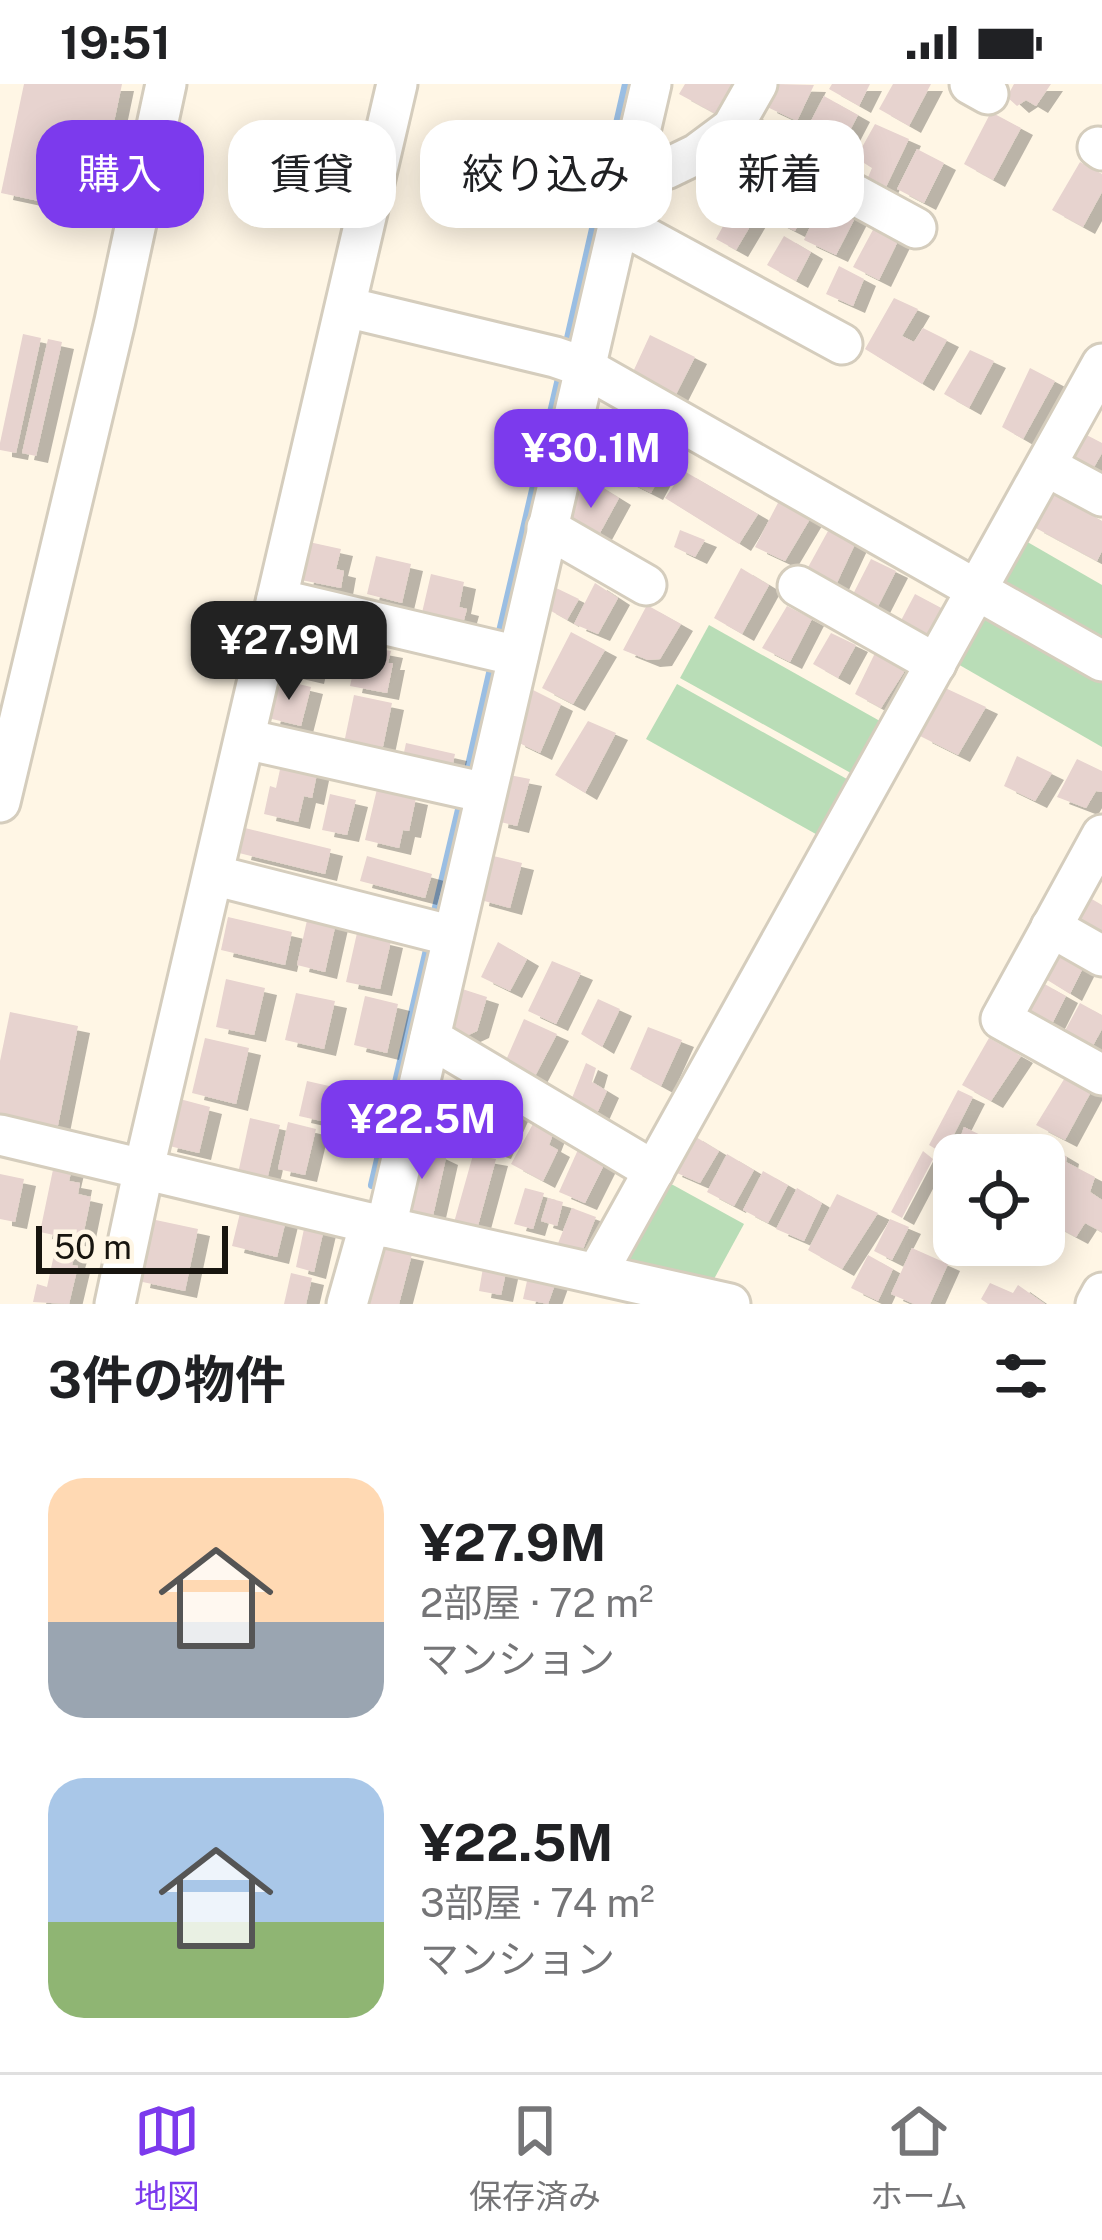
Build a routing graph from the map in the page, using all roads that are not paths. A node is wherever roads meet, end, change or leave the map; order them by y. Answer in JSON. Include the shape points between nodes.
{"nodes":[{"id":1,"x":166,"y":84,"type":"edge"},
{"id":2,"x":397,"y":84,"type":"edge"},
{"id":3,"x":651,"y":84,"type":"edge"},
{"id":4,"x":757,"y":84,"type":"edge"},
{"id":5,"x":643,"y":120,"type":"edge"},
{"id":6,"x":737,"y":120,"type":"edge"},
{"id":7,"x":864,"y":200,"type":"edge"},
{"id":8,"x":617,"y":228,"type":"edge"},
{"id":9,"x":628,"y":228,"type":"edge"},
{"id":10,"x":916,"y":228,"type":"dead end"},
{"id":11,"x":346,"y":307,"type":"junction"},
{"id":12,"x":842,"y":344,"type":"dead end"},
{"id":13,"x":571,"y":363,"type":"junction"},
{"id":14,"x":1102,"y":364,"type":"edge"},
{"id":15,"x":1046,"y":466,"type":"junction"},
{"id":16,"x":1102,"y":496,"type":"edge"},
{"id":17,"x":547,"y":528,"type":"junction"},
{"id":18,"x":646,"y":584,"type":"dead end"},
{"id":19,"x":798,"y":586,"type":"dead end"},
{"id":20,"x":976,"y":590,"type":"junction"},
{"id":21,"x":278,"y":599,"type":"junction"},
{"id":22,"x":503,"y":652,"type":"junction"},
{"id":23,"x":1102,"y":661,"type":"edge"},
{"id":24,"x":935,"y":664,"type":"junction"},
{"id":25,"x":245,"y":739,"type":"junction"},
{"id":26,"x":469,"y":789,"type":"junction"},
{"id":27,"x":0,"y":802,"type":"edge"},
{"id":28,"x":1101,"y":840,"type":"edge"},
{"id":29,"x":213,"y":875,"type":"junction"},
{"id":30,"x":1051,"y":927,"type":"junction"},
{"id":31,"x":437,"y":932,"type":"junction"},
{"id":32,"x":1102,"y":956,"type":"edge"},
{"id":33,"x":430,"y":1037,"type":"junction"},
{"id":34,"x":1102,"y":1075,"type":"edge"},
{"id":35,"x":0,"y":1135,"type":"edge"},
{"id":36,"x":144,"y":1168,"type":"junction"},
{"id":37,"x":654,"y":1171,"type":"junction"},
{"id":38,"x":378,"y":1225,"type":"junction"},
{"id":39,"x":617,"y":1286,"type":"edge"},
{"id":40,"x":1102,"y":1293,"type":"edge"},
{"id":41,"x":115,"y":1304,"type":"edge"},
{"id":42,"x":347,"y":1304,"type":"edge"},
{"id":43,"x":730,"y":1304,"type":"edge"},
{"id":44,"x":1096,"y":1304,"type":"edge"}],
"edges":[{"from":1,"to":27,"type":"street"},
{"from":2,"to":11,"type":"street"},
{"from":3,"to":5,"type":"street"},
{"from":4,"to":6,"type":"street"},
{"from":7,"to":10,"type":"street"},
{"from":8,"to":13,"type":"street"},
{"from":9,"to":12,"type":"street"},
{"from":11,"to":13,"type":"street"},
{"from":11,"to":21,"type":"street"},
{"from":13,"to":17,"type":"street"},
{"from":13,"to":20,"type":"street"},
{"from":14,"to":15,"type":"street"},
{"from":15,"to":16,"type":"street"},
{"from":15,"to":20,"type":"street"},
{"from":17,"to":18,"type":"street"},
{"from":17,"to":22,"type":"street"},
{"from":19,"to":24,"type":"street"},
{"from":20,"to":23,"type":"street"},
{"from":20,"to":24,"type":"street"},
{"from":21,"to":22,"type":"street"},
{"from":21,"to":25,"type":"street"},
{"from":22,"to":26,"type":"street"},
{"from":24,"to":37,"type":"street"},
{"from":25,"to":26,"type":"street"},
{"from":25,"to":29,"type":"street"},
{"from":26,"to":31,"type":"street"},
{"from":28,"to":30,"type":"street"},
{"from":29,"to":31,"type":"street"},
{"from":29,"to":36,"type":"street"},
{"from":30,"to":32,"type":"street"},
{"from":30,"to":34,"type":"street","via":[[1001,1018]]},
{"from":31,"to":33,"type":"street"},
{"from":33,"to":37,"type":"street"},
{"from":33,"to":38,"type":"street"},
{"from":35,"to":36,"type":"street"},
{"from":36,"to":38,"type":"street"},
{"from":36,"to":41,"type":"street"},
{"from":37,"to":39,"type":"street"},
{"from":38,"to":39,"type":"street"},
{"from":38,"to":42,"type":"street"},
{"from":39,"to":43,"type":"street"},
{"from":40,"to":44,"type":"street"}]}
